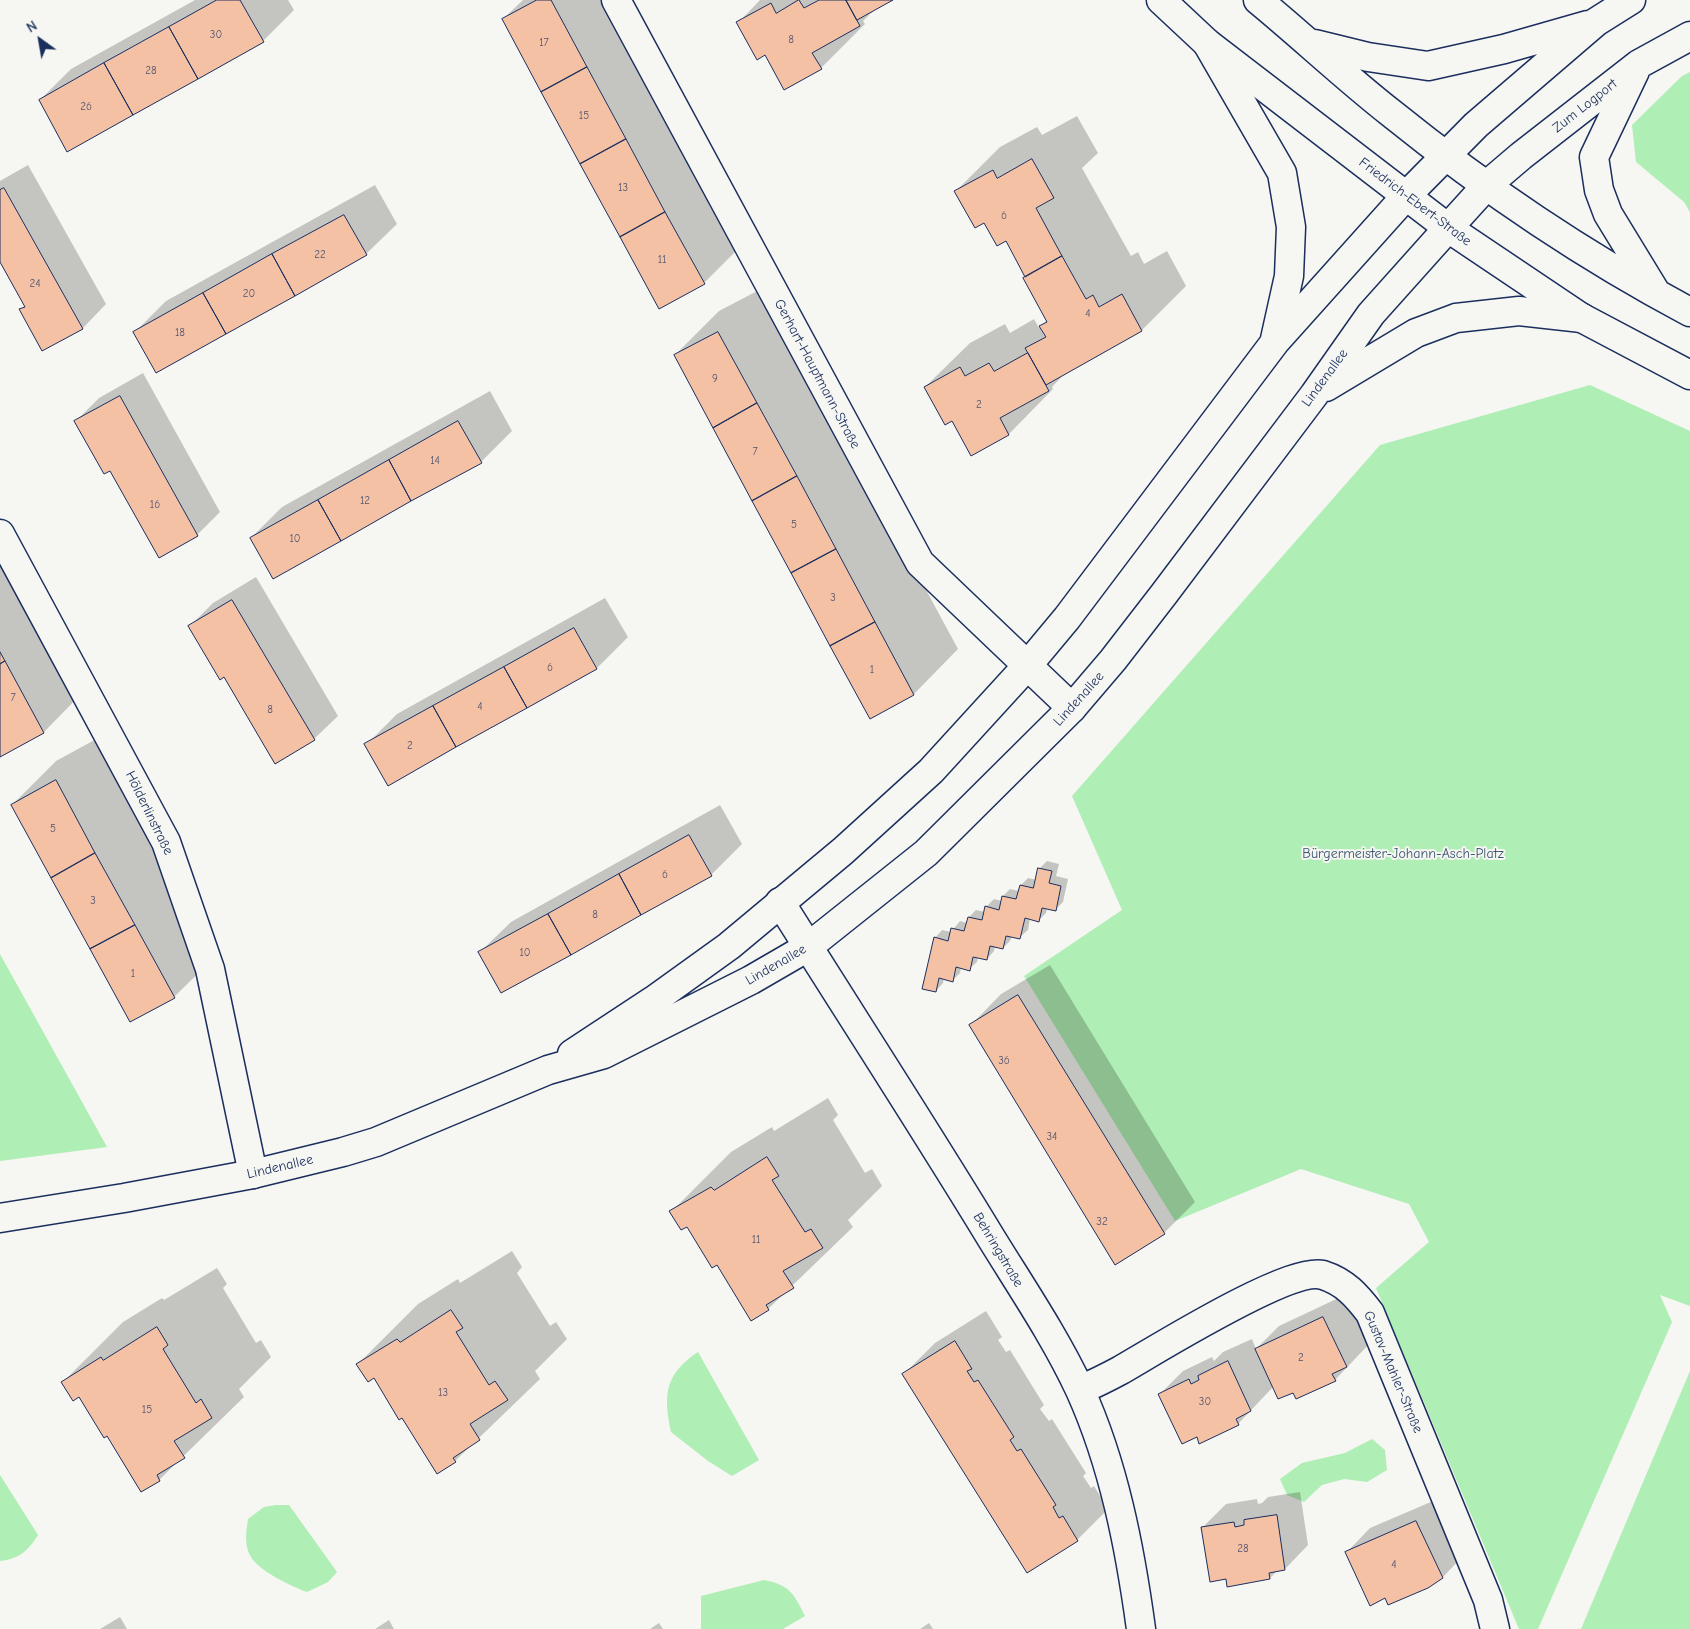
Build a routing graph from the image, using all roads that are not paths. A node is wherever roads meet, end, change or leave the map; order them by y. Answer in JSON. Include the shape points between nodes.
{"nodes":[{"id":1,"x":616,"y":0,"type":"edge"},
{"id":2,"x":1161,"y":0,"type":"edge"},
{"id":3,"x":1258,"y":0,"type":"edge"},
{"id":4,"x":1631,"y":0,"type":"edge"},
{"id":5,"x":1596,"y":22,"type":"junction"},
{"id":6,"x":1690,"y":36,"type":"edge"},
{"id":7,"x":1207,"y":43,"type":"junction"},
{"id":8,"x":1311,"y":43,"type":"junction"},
{"id":9,"x":1639,"y":64,"type":"junction"},
{"id":10,"x":1446,"y":154,"type":"junction"},
{"id":11,"x":1487,"y":185,"type":"junction"},
{"id":12,"x":1405,"y":197,"type":"junction"},
{"id":13,"x":1448,"y":228,"type":"junction"},
{"id":14,"x":1657,"y":294,"type":"junction"},
{"id":15,"x":1690,"y":312,"type":"edge"},
{"id":16,"x":1582,"y":318,"type":"junction"},
{"id":17,"x":1274,"y":342,"type":"junction"},
{"id":18,"x":1690,"y":375,"type":"edge"},
{"id":19,"x":1314,"y":395,"type":"junction"},
{"id":20,"x":0,"y":534,"type":"edge"},
{"id":21,"x":1027,"y":666,"type":"junction"},
{"id":22,"x":1072,"y":708,"type":"junction"},
{"id":23,"x":780,"y":902,"type":"junction"},
{"id":24,"x":808,"y":947,"type":"junction"},
{"id":25,"x":548,"y":1070,"type":"junction"},
{"id":26,"x":253,"y":1174,"type":"junction"},
{"id":27,"x":0,"y":1218,"type":"edge"},
{"id":28,"x":1080,"y":1390,"type":"junction"},
{"id":29,"x":1141,"y":1629,"type":"edge"},
{"id":30,"x":1495,"y":1629,"type":"edge"}],
"edges":[{"from":1,"to":21,"type":"street","name":"Gerhart-Hauptmann-Straße","via":[[920,563]]},
{"from":2,"to":7,"type":"street","name":"Friedrich-Ebert-Straße"},
{"from":3,"to":8,"type":"street"},
{"from":4,"to":5,"type":"street"},
{"from":5,"to":8,"type":"street","via":[[1504,49],[1428,66],[1368,57]]},
{"from":5,"to":10,"type":"street"},
{"from":6,"to":9,"type":"street","name":"Zum Logport"},
{"from":7,"to":12,"type":"street","name":"Friedrich-Ebert-Straße"},
{"from":7,"to":17,"type":"street","via":[[1282,173],[1290,227],[1288,276]]},
{"from":8,"to":10,"type":"street","via":[[1391,114]]},
{"from":9,"to":11,"type":"street","name":"Zum Logport"},
{"from":9,"to":14,"type":"street","via":[[1594,157],[1599,190],[1608,214]]},
{"from":10,"to":11,"type":"street"},
{"from":10,"to":12,"type":"street","name":"Lindenallee"},
{"from":11,"to":13,"type":"street","name":"Lindenallee"},
{"from":11,"to":14,"type":"street","via":[[1557,234]]},
{"from":12,"to":13,"type":"street","name":"Friedrich-Ebert-Straße"},
{"from":12,"to":17,"type":"street","name":"Lindenallee"},
{"from":13,"to":16,"type":"street","name":"Friedrich-Ebert-Straße"},
{"from":13,"to":19,"type":"street","name":"Lindenallee","via":[[1371,314]]},
{"from":14,"to":15,"type":"street"},
{"from":16,"to":18,"type":"street","name":"Friedrich-Ebert-Straße"},
{"from":16,"to":19,"type":"street","via":[[1519,311],[1456,318],[1416,333]]},
{"from":17,"to":21,"type":"street","name":"Lindenallee","via":[[1132,533]]},
{"from":19,"to":22,"type":"street","name":"Lindenallee","via":[[1113,660]]},
{"from":20,"to":26,"type":"street","name":"Hölderlinstraße","via":[[166,842],[210,969]]},
{"from":21,"to":22,"type":"street","name":"Gerhart-Hauptmann-Straße"},
{"from":21,"to":23,"type":"street","name":"Lindenallee","via":[[930,771],[843,851]]},
{"from":22,"to":24,"type":"street","name":"Lindenallee","via":[[926,853]]},
{"from":23,"to":24,"type":"street","name":"Behringstraße"},
{"from":23,"to":25,"type":"street","name":"Lindenallee","via":[[729,946]]},
{"from":24,"to":25,"type":"street","name":"Lindenallee","via":[[751,980],[604,1054]]},
{"from":24,"to":28,"type":"street","name":"Behringstraße","via":[[1000,1252]]},
{"from":25,"to":26,"type":"street","name":"Lindenallee","via":[[376,1142]]},
{"from":26,"to":27,"type":"street","name":"Lindenallee"},
{"from":28,"to":29,"type":"street","name":"Behringstraße","via":[[1100,1443],[1129,1548]]},
{"from":28,"to":30,"type":"street","name":"Gustav-Mahler-Straße","via":[[1216,1314],[1303,1275],[1322,1275],[1352,1290],[1370,1313],[1488,1600]]}]}
